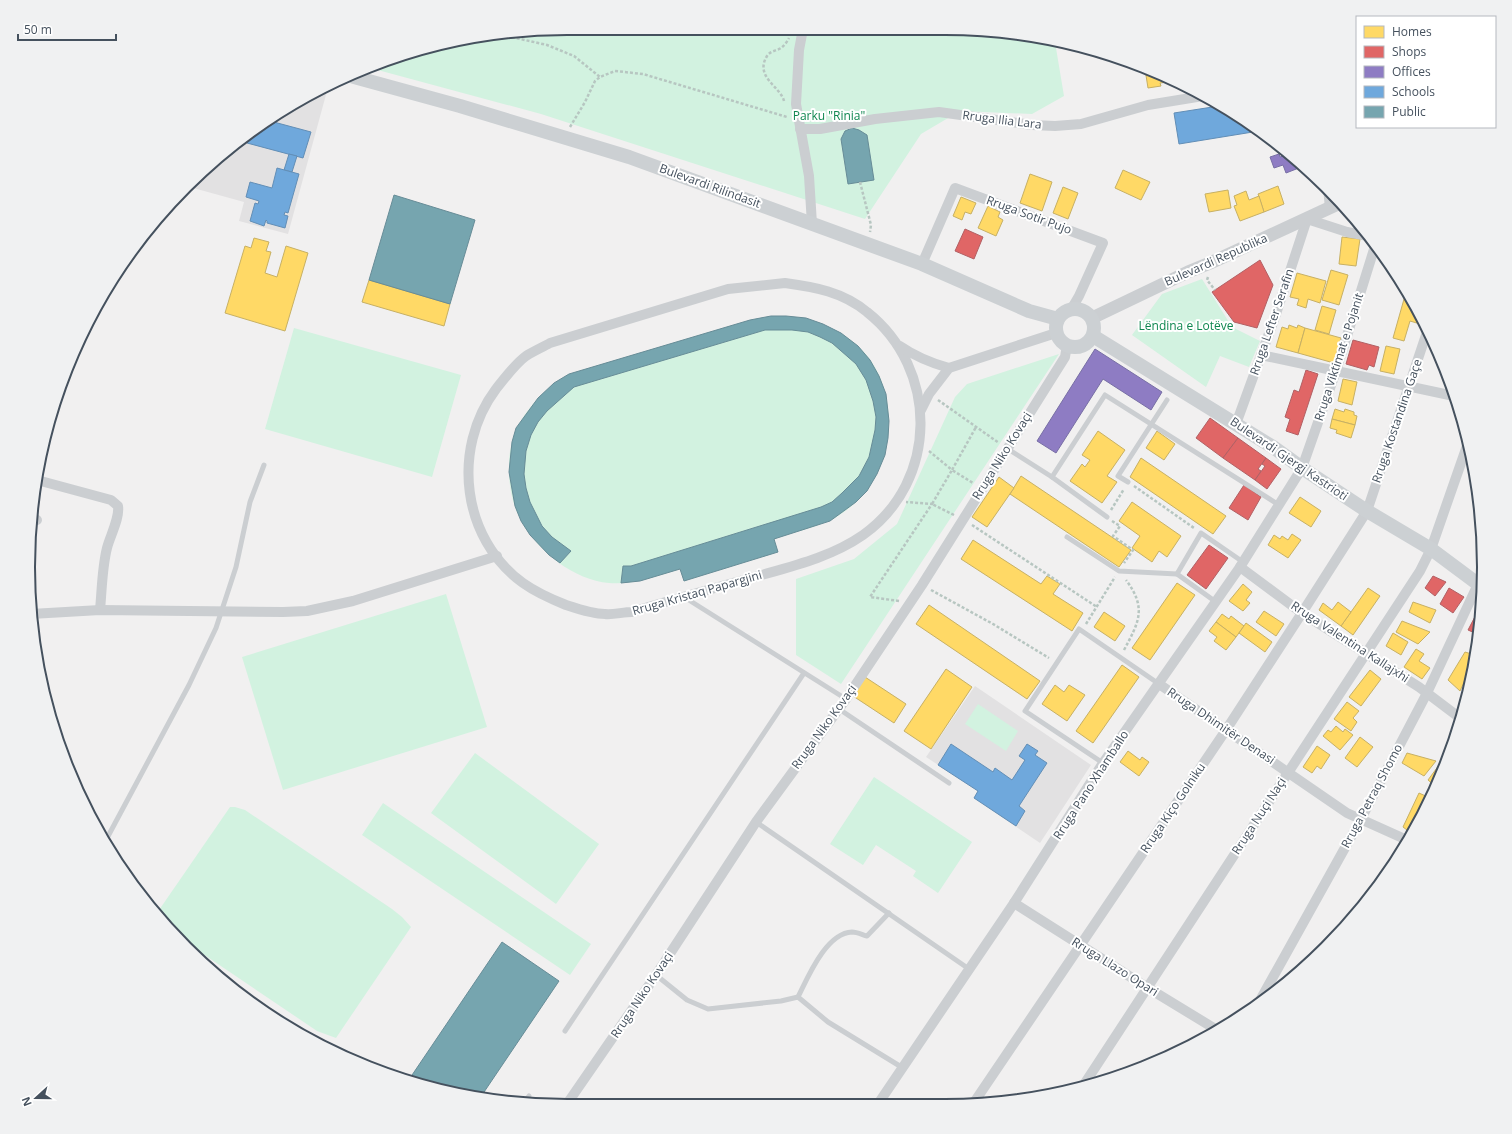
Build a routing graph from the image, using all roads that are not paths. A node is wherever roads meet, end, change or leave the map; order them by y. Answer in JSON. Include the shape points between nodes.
{"nodes":[{"id":1,"x":802,"y":35,"type":"edge"},
{"id":2,"x":357,"y":78,"type":"edge"},
{"id":3,"x":1195,"y":98,"type":"edge"},
{"id":4,"x":800,"y":129,"type":"junction"},
{"id":5,"x":1335,"y":205,"type":"edge"},
{"id":6,"x":1307,"y":219,"type":"junction"},
{"id":7,"x":812,"y":224,"type":"junction"},
{"id":8,"x":1360,"y":234,"type":"edge"},
{"id":9,"x":1374,"y":253,"type":"edge"},
{"id":10,"x":922,"y":264,"type":"junction"},
{"id":11,"x":1072,"y":308,"type":"junction"},
{"id":12,"x":1092,"y":318,"type":"junction"},
{"id":13,"x":1058,"y":319,"type":"junction"},
{"id":14,"x":1056,"y":333,"type":"junction"},
{"id":15,"x":1093,"y":336,"type":"junction"},
{"id":16,"x":1425,"y":338,"type":"edge"},
{"id":17,"x":898,"y":344,"type":"junction"},
{"id":18,"x":1067,"y":346,"type":"junction"},
{"id":19,"x":1262,"y":355,"type":"junction"},
{"id":20,"x":949,"y":368,"type":"junction"},
{"id":21,"x":1336,"y":371,"type":"junction"},
{"id":22,"x":1409,"y":387,"type":"junction"},
{"id":23,"x":1449,"y":395,"type":"edge"},
{"id":24,"x":1167,"y":400,"type":"dead end"},
{"id":25,"x":921,"y":410,"type":"junction"},
{"id":26,"x":1151,"y":424,"type":"junction"},
{"id":27,"x":1236,"y":424,"type":"junction"},
{"id":28,"x":1008,"y":449,"type":"junction"},
{"id":29,"x":1465,"y":453,"type":"edge"},
{"id":30,"x":264,"y":465,"type":"dead end"},
{"id":31,"x":1302,"y":468,"type":"junction"},
{"id":32,"x":1052,"y":477,"type":"junction"},
{"id":33,"x":42,"y":481,"type":"edge"},
{"id":34,"x":1128,"y":482,"type":"road end"},
{"id":35,"x":1279,"y":505,"type":"junction"},
{"id":36,"x":1367,"y":511,"type":"junction"},
{"id":37,"x":1107,"y":517,"type":"road end"},
{"id":38,"x":1066,"y":537,"type":"dead end"},
{"id":39,"x":1431,"y":549,"type":"junction"},
{"id":40,"x":497,"y":556,"type":"junction"},
{"id":41,"x":1242,"y":565,"type":"junction"},
{"id":42,"x":1177,"y":574,"type":"junction"},
{"id":43,"x":1477,"y":582,"type":"edge"},
{"id":44,"x":1476,"y":593,"type":"edge"},
{"id":45,"x":683,"y":597,"type":"junction"},
{"id":46,"x":1216,"y":602,"type":"junction"},
{"id":47,"x":100,"y":610,"type":"junction"},
{"id":48,"x":222,"y":611,"type":"junction"},
{"id":49,"x":1302,"y":613,"type":"junction"},
{"id":50,"x":37,"y":614,"type":"edge"},
{"id":51,"x":1367,"y":653,"type":"junction"},
{"id":52,"x":804,"y":673,"type":"junction"},
{"id":53,"x":1159,"y":684,"type":"junction"},
{"id":54,"x":1427,"y":693,"type":"junction"},
{"id":55,"x":846,"y":699,"type":"junction"},
{"id":56,"x":838,"y":708,"type":"junction"},
{"id":57,"x":1456,"y":715,"type":"edge"},
{"id":58,"x":1226,"y":730,"type":"junction"},
{"id":59,"x":1103,"y":763,"type":"junction"},
{"id":60,"x":1288,"y":772,"type":"junction"},
{"id":61,"x":949,"y":783,"type":"dead end"},
{"id":62,"x":1361,"y":819,"type":"junction"},
{"id":63,"x":756,"y":822,"type":"junction"},
{"id":64,"x":108,"y":836,"type":"edge"},
{"id":65,"x":1403,"y":838,"type":"edge"},
{"id":66,"x":1014,"y":903,"type":"junction"},
{"id":67,"x":889,"y":913,"type":"junction"},
{"id":68,"x":1081,"y":945,"type":"junction"},
{"id":69,"x":969,"y":969,"type":"junction"},
{"id":70,"x":656,"y":976,"type":"junction"},
{"id":71,"x":1148,"y":988,"type":"junction"},
{"id":72,"x":1265,"y":992,"type":"edge"},
{"id":73,"x":798,"y":997,"type":"junction"},
{"id":74,"x":1212,"y":1027,"type":"edge"},
{"id":75,"x":565,"y":1031,"type":"dead end"},
{"id":76,"x":903,"y":1068,"type":"junction"},
{"id":77,"x":1087,"y":1080,"type":"edge"},
{"id":78,"x":977,"y":1098,"type":"edge"},
{"id":79,"x":571,"y":1099,"type":"edge"},
{"id":80,"x":881,"y":1099,"type":"edge"}],
"edges":[{"from":1,"to":4,"type":"street","via":[[796,83]]},
{"from":2,"to":7,"type":"main road","name":"Bulevardi Rilindasit","via":[[629,157]]},
{"from":3,"to":4,"type":"street","name":"Rruga Ilia Lara","via":[[1148,106],[1080,124],[1055,126],[939,112],[875,119],[820,129]]},
{"from":4,"to":7,"type":"street","via":[[809,176]]},
{"from":5,"to":6,"type":"street","name":"Bulevardi Republika"},
{"from":6,"to":8,"type":"street"},
{"from":6,"to":12,"type":"street","name":"Bulevardi Republika"},
{"from":6,"to":19,"type":"street","name":"Rruga Lefter Serafin"},
{"from":7,"to":10,"type":"main road","name":"Bulevardi Rilindasit"},
{"from":9,"to":21,"type":"street","name":"Rruga Viktimat e Pojanit"},
{"from":10,"to":11,"type":"street","name":"Rruga Sotir Pujo","via":[[955,188],[1103,243]]},
{"from":10,"to":13,"type":"main road","name":"Bulevardi Rilindasit","via":[[1029,311]]},
{"from":11,"to":12,"type":"main road","via":[[1083,310]]},
{"from":11,"to":13,"type":"main road","via":[[1061,314]]},
{"from":12,"to":15,"type":"main road"},
{"from":13,"to":14,"type":"main road"},
{"from":14,"to":18,"type":"main road"},
{"from":14,"to":20,"type":"street"},
{"from":15,"to":18,"type":"main road","via":[[1090,341],[1079,347]]},
{"from":15,"to":27,"type":"main road","name":"Bulevardi Gjergj Kastrioti"},
{"from":16,"to":22,"type":"street","name":"Rruga Kostandina Gaçe"},
{"from":17,"to":20,"type":"street","name":"Rruga Kristaq Papargjini","via":[[920,358]]},
{"from":17,"to":25,"type":"street","name":"Rruga Kristaq Papargjini","via":[[915,381]]},
{"from":17,"to":40,"type":"street","name":"Rruga Kristaq Papargjini","via":[[866,311],[842,296],[814,287],[785,283],[728,289],[550,343],[526,356],[505,378],[488,401],[475,427],[469,455],[468,484],[474,513],[485,539]]},
{"from":18,"to":28,"type":"street","name":"Rruga Niko Kovaçi","via":[[1065,357]]},
{"from":19,"to":21,"type":"street"},
{"from":19,"to":27,"type":"street","name":"Rruga Lefter Serafin"},
{"from":20,"to":25,"type":"street","name":"Rruga Kristaq Papargjini","via":[[929,394]]},
{"from":21,"to":22,"type":"street"},
{"from":21,"to":31,"type":"street","name":"Rruga Viktimat e Pojanit"},
{"from":22,"to":23,"type":"street"},
{"from":22,"to":36,"type":"street","name":"Rruga Kostandina Gaçe"},
{"from":24,"to":26,"type":"lane"},
{"from":25,"to":45,"type":"street","name":"Rruga Kristaq Papargjini","via":[[919,443],[914,467],[896,502],[881,520],[862,535],[837,549],[804,562]]},
{"from":26,"to":32,"type":"lane","via":[[1105,395]]},
{"from":26,"to":34,"type":"lane","via":[[1118,476]]},
{"from":26,"to":35,"type":"lane"},
{"from":27,"to":31,"type":"main road","name":"Bulevardi Gjergj Kastrioti"},
{"from":28,"to":32,"type":"lane"},
{"from":28,"to":55,"type":"street","name":"Rruga Niko Kovaçi"},
{"from":29,"to":39,"type":"street","name":"Rruga Nuçi Naçi"},
{"from":30,"to":48,"type":"lane","via":[[250,502],[236,567]]},
{"from":31,"to":35,"type":"street","name":"Rruga Pano Xhamballo"},
{"from":31,"to":36,"type":"main road","name":"Bulevardi Gjergj Kastrioti"},
{"from":32,"to":37,"type":"lane"},
{"from":33,"to":47,"type":"street","via":[[111,500],[118,506],[102,572]]},
{"from":35,"to":41,"type":"street","name":"Rruga Pano Xhamballo"},
{"from":36,"to":39,"type":"main road","name":"Bulevardi Gjergj Kastrioti"},
{"from":36,"to":49,"type":"street","name":"Rruga Kiço Golniku"},
{"from":38,"to":42,"type":"lane","via":[[1119,571]]},
{"from":39,"to":43,"type":"main road","name":"Bulevardi Gjergj Kastrioti"},
{"from":39,"to":51,"type":"street","name":"Rruga Nuçi Naçi","via":[[1420,571]]},
{"from":40,"to":45,"type":"street","name":"Rruga Kristaq Papargjini","via":[[523,583],[548,598],[604,614],[632,612]]},
{"from":40,"to":48,"type":"street","via":[[330,607],[283,612]]},
{"from":41,"to":42,"type":"lane","via":[[1201,533]]},
{"from":41,"to":46,"type":"street","name":"Rruga Pano Xhamballo"},
{"from":41,"to":49,"type":"street","name":"Rruga Valentina Kallajxhi"},
{"from":42,"to":46,"type":"lane"},
{"from":44,"to":54,"type":"street","name":"Rruga Petraq Shomo"},
{"from":45,"to":52,"type":"lane"},
{"from":46,"to":53,"type":"street","name":"Rruga Pano Xhamballo"},
{"from":47,"to":48,"type":"street"},
{"from":47,"to":50,"type":"street"},
{"from":48,"to":64,"type":"lane","via":[[189,685]]},
{"from":49,"to":51,"type":"street","name":"Rruga Valentina Kallajxhi"},
{"from":49,"to":58,"type":"street","name":"Rruga Kiço Golniku"},
{"from":51,"to":54,"type":"street","name":"Rruga Valentina Kallajxhi"},
{"from":51,"to":60,"type":"street","name":"Rruga Nuçi Naçi"},
{"from":52,"to":55,"type":"lane"},
{"from":52,"to":75,"type":"lane"},
{"from":53,"to":58,"type":"street","name":"Rruga Dhimitër Denasi"},
{"from":53,"to":59,"type":"street","name":"Rruga Pano Xhamballo"},
{"from":53,"to":59,"type":"lane","via":[[1079,629],[1025,711]]},
{"from":54,"to":57,"type":"street","name":"Rruga Valentina Kallajxhi"},
{"from":54,"to":62,"type":"street","name":"Rruga Petraq Shomo"},
{"from":55,"to":56,"type":"street","name":"Rruga Niko Kovaçi"},
{"from":56,"to":61,"type":"lane"},
{"from":56,"to":63,"type":"street","name":"Rruga Niko Kovaçi"},
{"from":58,"to":60,"type":"street","name":"Rruga Dhimitër Denasi"},
{"from":58,"to":68,"type":"street","name":"Rruga Kiço Golniku"},
{"from":59,"to":66,"type":"street","name":"Rruga Pano Xhamballo"},
{"from":60,"to":62,"type":"street","name":"Rruga Dhimitër Denasi","via":[[1347,813]]},
{"from":60,"to":71,"type":"street","name":"Rruga Nuçi Naçi"},
{"from":62,"to":65,"type":"street","name":"Rruga Dhimitër Denasi"},
{"from":62,"to":72,"type":"street","name":"Rruga Petraq Shomo"},
{"from":63,"to":67,"type":"lane"},
{"from":63,"to":70,"type":"street","name":"Rruga Niko Kovaçi"},
{"from":66,"to":68,"type":"street","name":"Rruga Llazo Opari"},
{"from":66,"to":69,"type":"street","name":"Rruga Pano Xhamballo"},
{"from":67,"to":69,"type":"lane"},
{"from":67,"to":73,"type":"lane","via":[[867,936],[852,932],[838,936],[820,955]]},
{"from":68,"to":71,"type":"street","name":"Rruga Llazo Opari"},
{"from":68,"to":78,"type":"street","name":"Rruga Kiço Golniku"},
{"from":69,"to":76,"type":"street","name":"Rruga Pano Xhamballo"},
{"from":70,"to":73,"type":"lane","via":[[687,1000],[708,1009]]},
{"from":70,"to":79,"type":"street","name":"Rruga Niko Kovaçi"},
{"from":71,"to":74,"type":"street","name":"Rruga Llazo Opari"},
{"from":71,"to":77,"type":"street","name":"Rruga Nuçi Naçi"},
{"from":73,"to":76,"type":"lane","via":[[828,1022]]},
{"from":76,"to":80,"type":"street","name":"Rruga Pano Xhamballo"}]}
